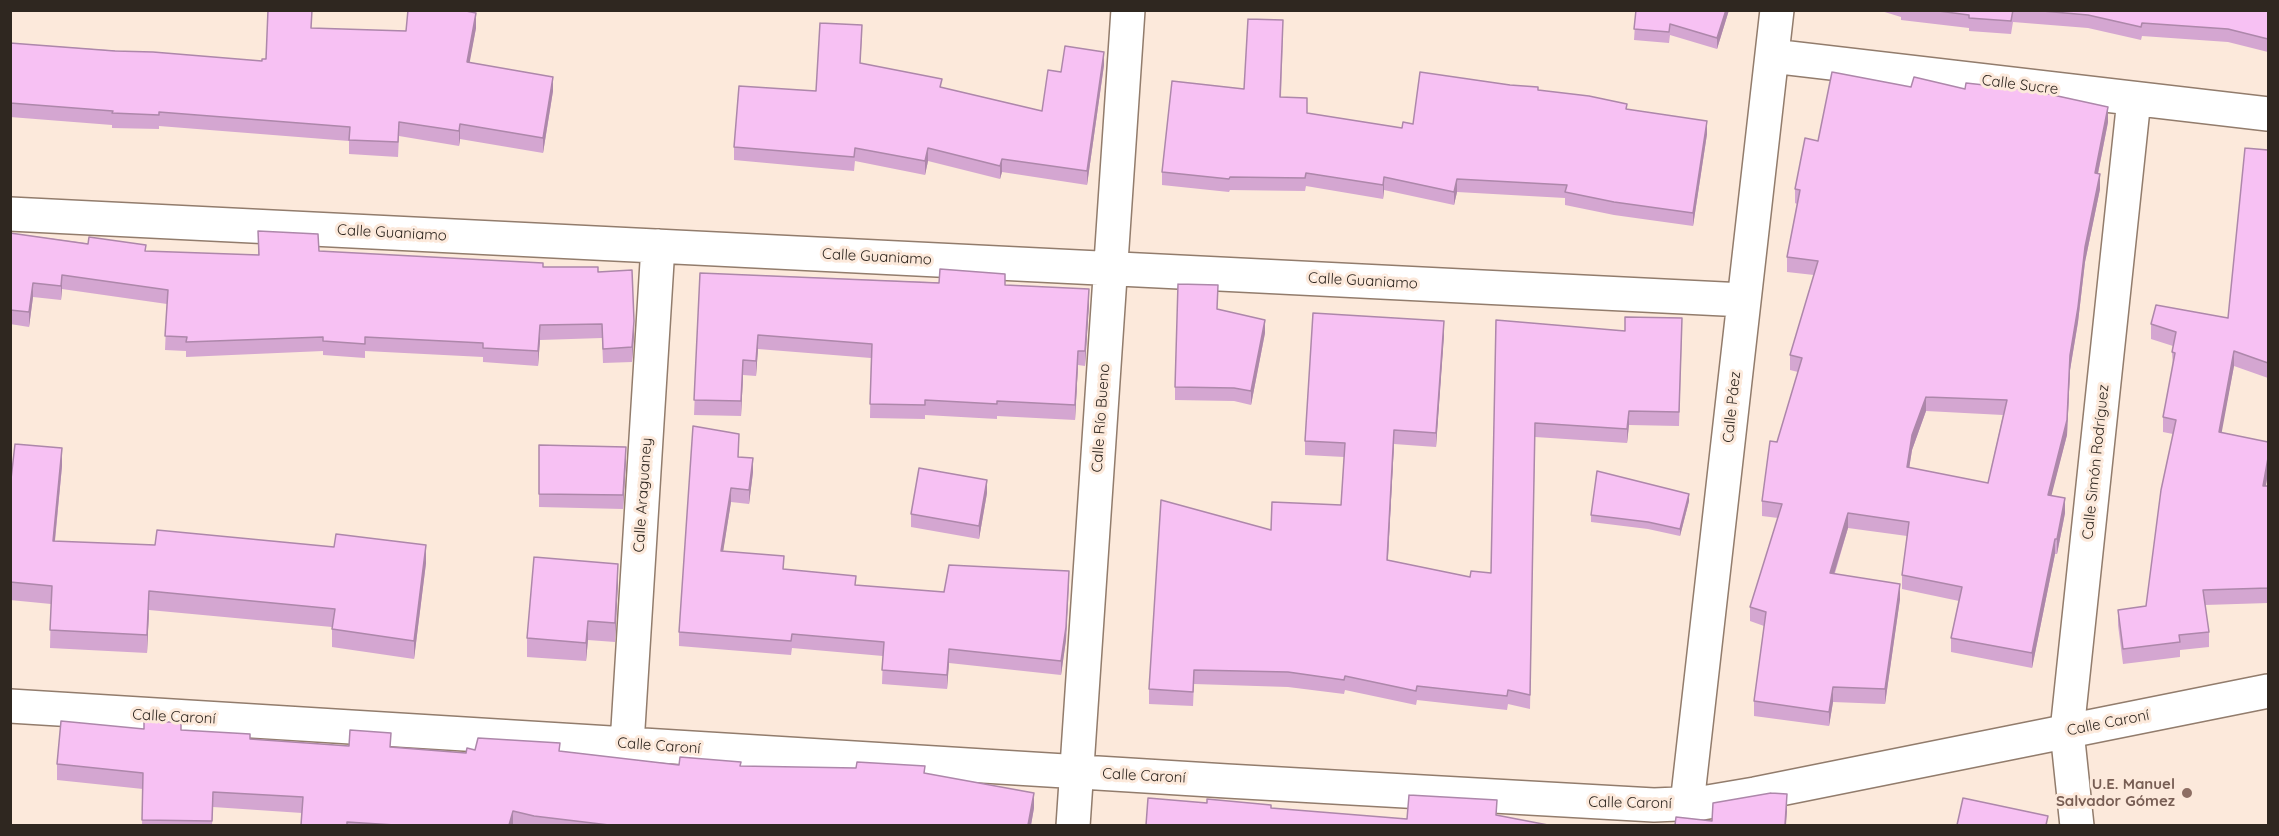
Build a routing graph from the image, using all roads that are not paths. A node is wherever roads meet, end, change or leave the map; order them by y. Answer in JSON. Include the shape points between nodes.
{"nodes":[{"id":1,"x":1128,"y":10,"type":"edge"},
{"id":2,"x":1778,"y":10,"type":"edge"},
{"id":3,"x":1772,"y":56,"type":"junction"},
{"id":4,"x":2134,"y":99,"type":"junction"},
{"id":5,"x":2268,"y":114,"type":"edge"},
{"id":6,"x":10,"y":214,"type":"edge"},
{"id":7,"x":658,"y":246,"type":"junction"},
{"id":8,"x":1110,"y":268,"type":"junction"},
{"id":9,"x":1744,"y":300,"type":"junction"},
{"id":10,"x":2268,"y":691,"type":"edge"},
{"id":11,"x":10,"y":706,"type":"edge"},
{"id":12,"x":2067,"y":732,"type":"junction"},
{"id":13,"x":627,"y":744,"type":"junction"},
{"id":14,"x":1078,"y":772,"type":"junction"},
{"id":15,"x":1688,"y":804,"type":"junction"},
{"id":16,"x":1073,"y":825,"type":"edge"},
{"id":17,"x":2077,"y":825,"type":"edge"}],
"edges":[{"from":1,"to":8,"type":"street","name":"Calle Río Bueno"},
{"from":2,"to":3,"type":"street","name":"Calle Páez"},
{"from":3,"to":4,"type":"street","name":"Calle Sucre"},
{"from":3,"to":9,"type":"street","name":"Calle Páez"},
{"from":4,"to":5,"type":"street","name":"Calle Sucre"},
{"from":4,"to":12,"type":"street","name":"Calle Simón Rodríguez"},
{"from":6,"to":7,"type":"street","name":"Calle Guaniamo"},
{"from":7,"to":8,"type":"street","name":"Calle Guaniamo"},
{"from":7,"to":13,"type":"street","name":"Calle Araguaney"},
{"from":8,"to":9,"type":"street","name":"Calle Guaniamo"},
{"from":8,"to":14,"type":"street","name":"Calle Río Bueno"},
{"from":9,"to":15,"type":"street","name":"Calle Páez"},
{"from":10,"to":12,"type":"street","name":"Calle Caroní"},
{"from":11,"to":13,"type":"street","name":"Calle Caroní"},
{"from":12,"to":15,"type":"street","name":"Calle Caroní"},
{"from":12,"to":17,"type":"street","name":"Calle Simón Rodríguez"},
{"from":13,"to":14,"type":"street","name":"Calle Caroní"},
{"from":14,"to":15,"type":"street","name":"Calle Caroní","via":[[1596,803]]},
{"from":14,"to":16,"type":"street","name":"Calle Río Bueno"}]}
